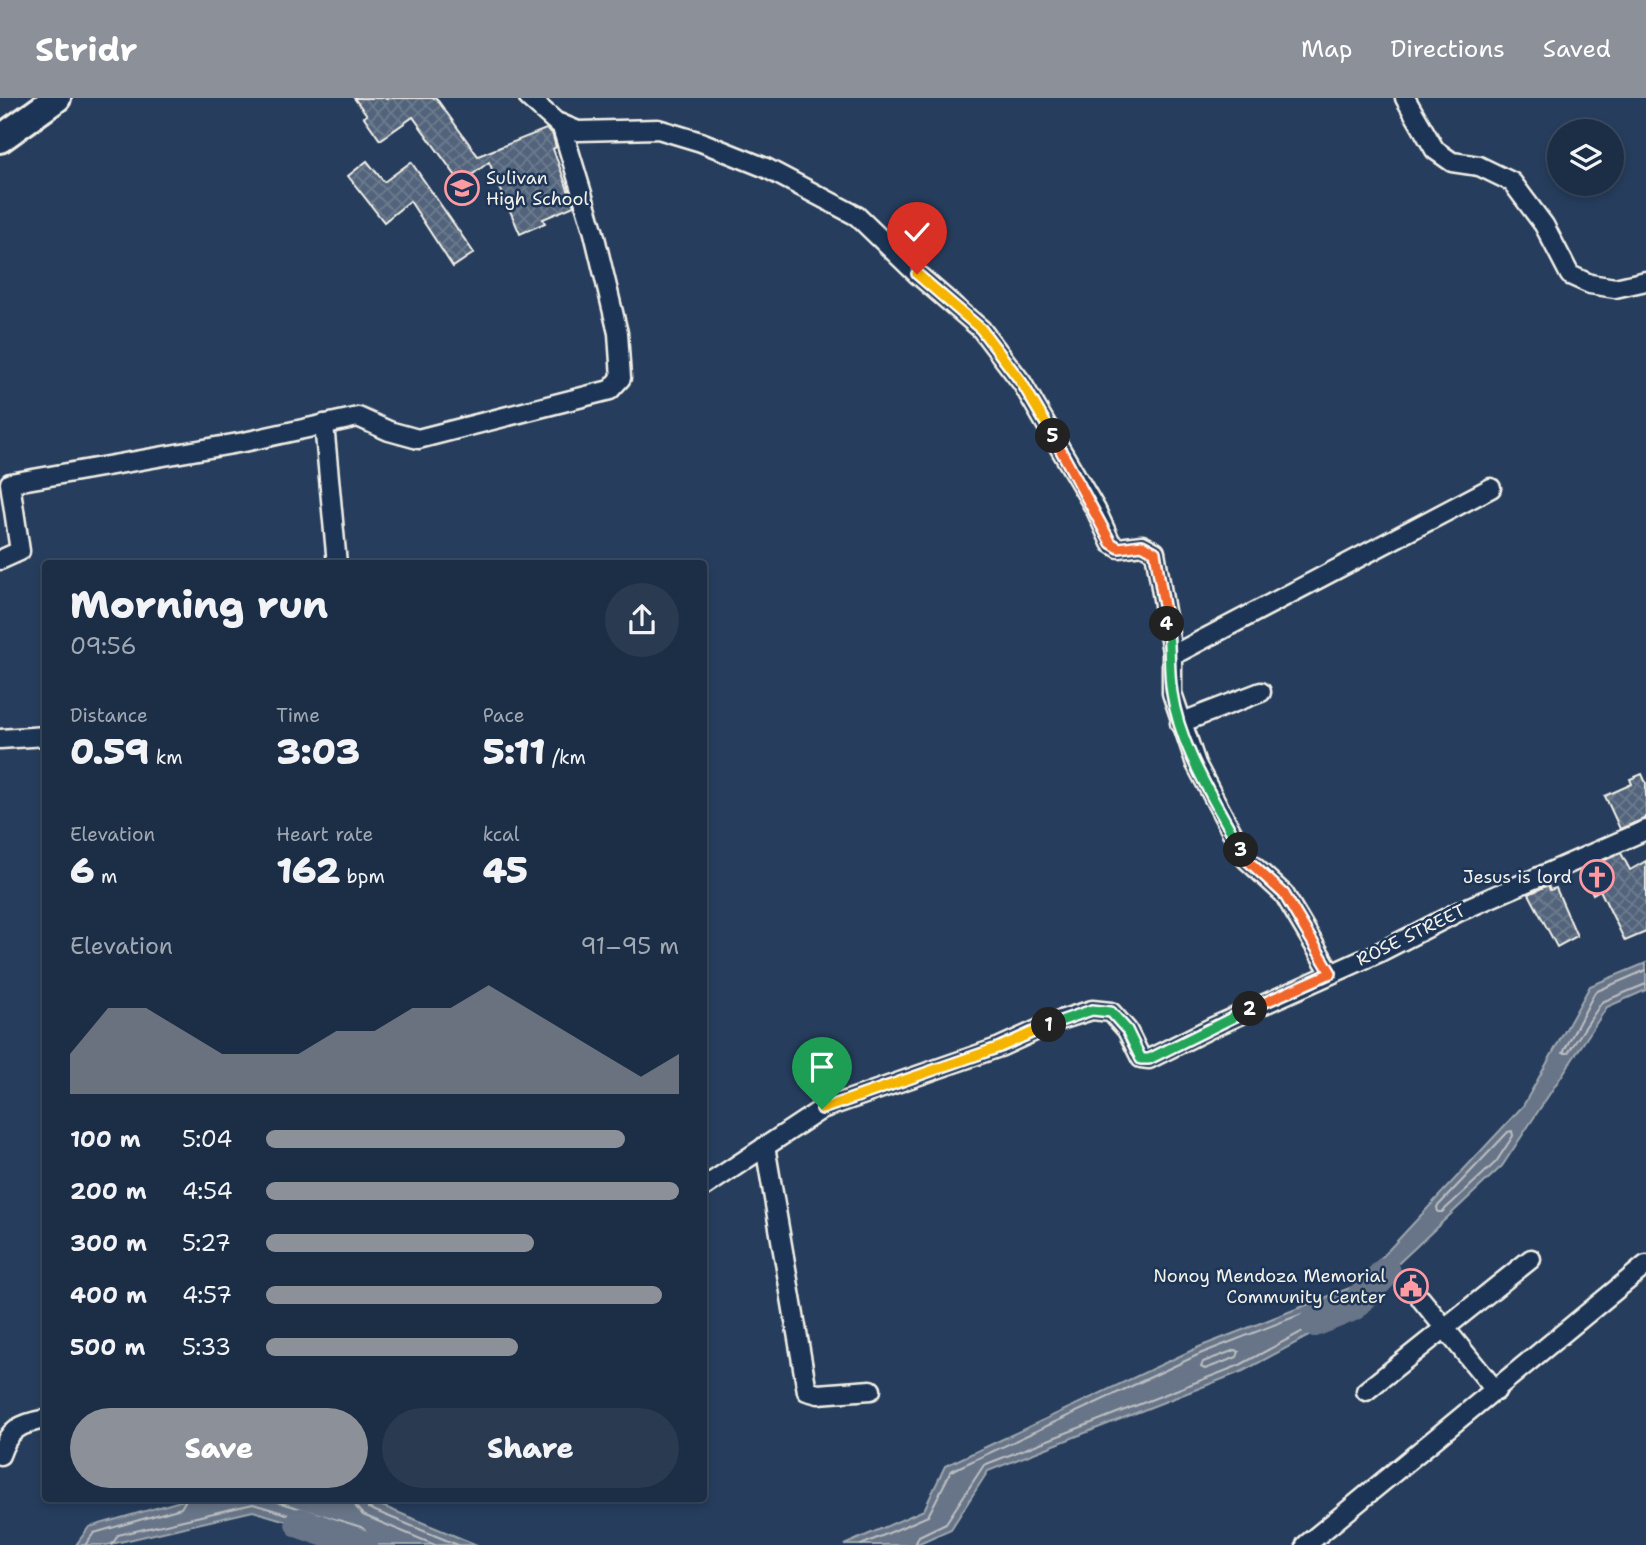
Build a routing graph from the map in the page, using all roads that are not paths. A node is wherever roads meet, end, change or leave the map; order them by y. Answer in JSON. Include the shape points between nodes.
{"nodes":[{"id":1,"x":57,"y":98,"type":"edge"},
{"id":2,"x":529,"y":98,"type":"edge"},
{"id":3,"x":1405,"y":98,"type":"edge"},
{"id":4,"x":561,"y":124,"type":"junction"},
{"id":5,"x":0,"y":139,"type":"edge"},
{"id":6,"x":1646,"y":281,"type":"edge"},
{"id":7,"x":324,"y":424,"type":"junction"},
{"id":8,"x":1491,"y":488,"type":"dead end"},
{"id":9,"x":0,"y":560,"type":"edge"},
{"id":10,"x":337,"y":560,"type":"edge"},
{"id":11,"x":1172,"y":652,"type":"junction"},
{"id":12,"x":1261,"y":692,"type":"dead end"},
{"id":13,"x":1180,"y":723,"type":"junction"},
{"id":14,"x":42,"y":736,"type":"edge"},
{"id":15,"x":0,"y":739,"type":"edge"},
{"id":16,"x":1646,"y":830,"type":"edge"},
{"id":17,"x":1331,"y":973,"type":"junction"},
{"id":18,"x":765,"y":1146,"type":"junction"},
{"id":19,"x":707,"y":1185,"type":"edge"},
{"id":20,"x":1531,"y":1259,"type":"dead end"},
{"id":21,"x":1646,"y":1265,"type":"edge"},
{"id":22,"x":1421,"y":1299,"type":"dead end"},
{"id":23,"x":1445,"y":1328,"type":"junction"},
{"id":24,"x":871,"y":1390,"type":"dead end"},
{"id":25,"x":1366,"y":1391,"type":"dead end"},
{"id":26,"x":1496,"y":1391,"type":"junction"},
{"id":27,"x":42,"y":1420,"type":"edge"},
{"id":28,"x":0,"y":1455,"type":"edge"},
{"id":29,"x":1306,"y":1545,"type":"edge"}],
"edges":[{"from":1,"to":5,"type":"main road"},
{"from":2,"to":4,"type":"street"},
{"from":3,"to":6,"type":"street","via":[[1435,150],[1452,162],[1479,166],[1512,182],[1544,225],[1570,275],[1615,288]]},
{"from":4,"to":7,"type":"street","via":[[618,333],[622,367],[616,385],[600,393],[418,439],[358,416]]},
{"from":4,"to":11,"type":"street","via":[[578,131],[659,130],[701,142],[766,168],[858,216],[981,329],[1022,383],[1111,543],[1119,548],[1142,545],[1155,552]]},
{"from":7,"to":9,"type":"street","via":[[10,483],[20,551]]},
{"from":7,"to":10,"type":"street"},
{"from":8,"to":11,"type":"street"},
{"from":11,"to":13,"type":"street","via":[[1172,693]]},
{"from":12,"to":13,"type":"street"},
{"from":13,"to":17,"type":"street","via":[[1196,764],[1246,859],[1284,894]]},
{"from":14,"to":15,"type":"street"},
{"from":16,"to":17,"type":"street","name":"ROSE STREET"},
{"from":17,"to":18,"type":"street","name":"ROSE STREET","via":[[1149,1059],[1141,1059],[1127,1030],[1111,1012],[1092,1010],[822,1109]]},
{"from":18,"to":19,"type":"street","name":"ROSE STREET"},
{"from":18,"to":24,"type":"street","via":[[807,1391]]},
{"from":20,"to":23,"type":"street"},
{"from":21,"to":26,"type":"street"},
{"from":22,"to":23,"type":"street"},
{"from":23,"to":25,"type":"street"},
{"from":23,"to":26,"type":"street"},
{"from":26,"to":29,"type":"street"},
{"from":27,"to":28,"type":"street","via":[[20,1424],[7,1436]]}]}
